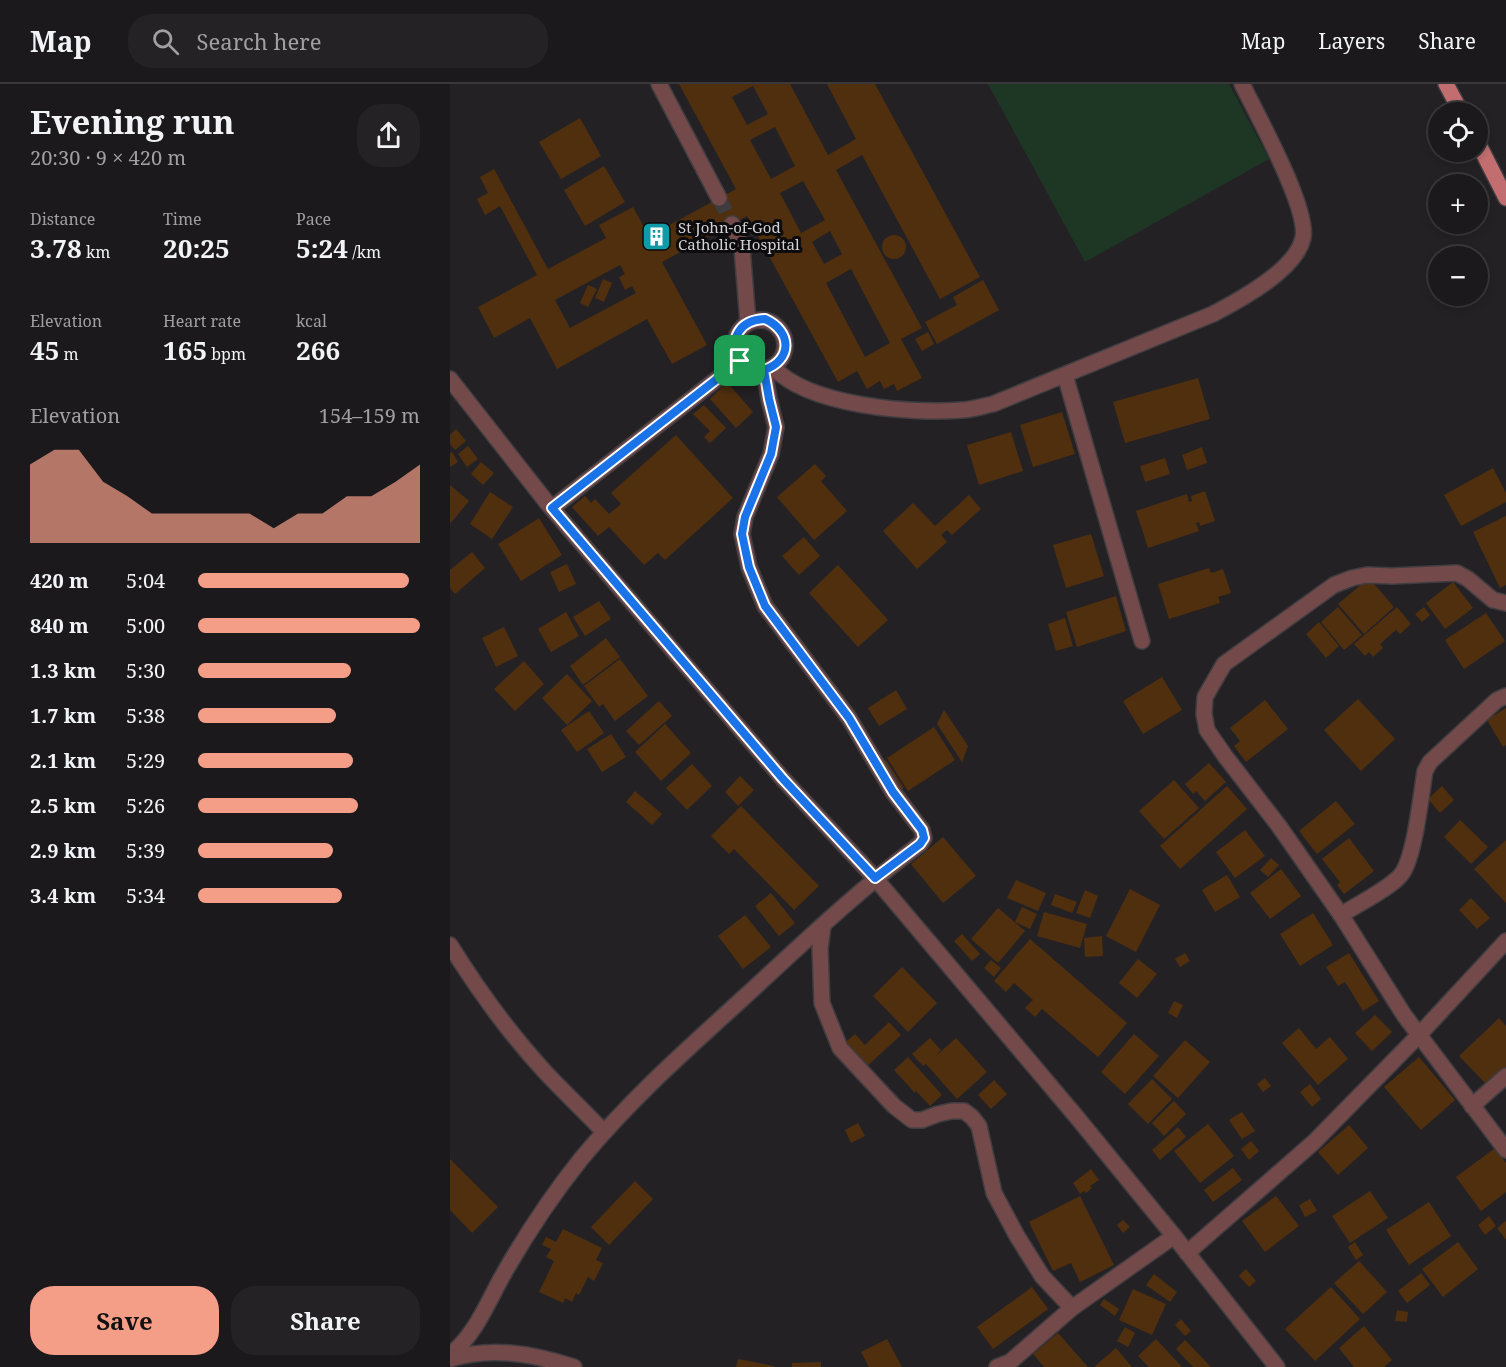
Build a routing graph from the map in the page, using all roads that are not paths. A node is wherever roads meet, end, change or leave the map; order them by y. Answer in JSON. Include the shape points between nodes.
{"nodes":[{"id":1,"x":659,"y":84,"type":"edge"},
{"id":2,"x":1242,"y":84,"type":"edge"},
{"id":3,"x":1446,"y":84,"type":"edge"},
{"id":4,"x":1456,"y":102,"type":"edge"},
{"id":5,"x":1488,"y":162,"type":"edge"},
{"id":6,"x":719,"y":198,"type":"tunnel mouth"},
{"id":7,"x":1506,"y":198,"type":"edge"},
{"id":8,"x":732,"y":224,"type":"tunnel mouth"},
{"id":9,"x":748,"y":322,"type":"junction"},
{"id":10,"x":740,"y":361,"type":"junction"},
{"id":11,"x":769,"y":368,"type":"junction"},
{"id":12,"x":1065,"y":375,"type":"junction"},
{"id":13,"x":450,"y":379,"type":"edge"},
{"id":14,"x":552,"y":508,"type":"junction"},
{"id":15,"x":1506,"y":603,"type":"edge"},
{"id":16,"x":1142,"y":640,"type":"dead end"},
{"id":17,"x":1506,"y":696,"type":"edge"},
{"id":18,"x":875,"y":878,"type":"junction"},
{"id":19,"x":1341,"y":915,"type":"junction"},
{"id":20,"x":823,"y":926,"type":"junction"},
{"id":21,"x":1506,"y":941,"type":"edge"},
{"id":22,"x":450,"y":945,"type":"edge"},
{"id":23,"x":1419,"y":1035,"type":"junction"},
{"id":24,"x":1506,"y":1077,"type":"edge"},
{"id":25,"x":1472,"y":1106,"type":"junction"},
{"id":26,"x":604,"y":1132,"type":"junction"},
{"id":27,"x":1506,"y":1150,"type":"edge"},
{"id":28,"x":1174,"y":1236,"type":"junction"},
{"id":29,"x":1187,"y":1253,"type":"junction"},
{"id":30,"x":1072,"y":1308,"type":"junction"},
{"id":31,"x":450,"y":1357,"type":"edge"},
{"id":32,"x":472,"y":1360,"type":"edge"},
{"id":33,"x":574,"y":1367,"type":"edge"},
{"id":34,"x":997,"y":1367,"type":"edge"},
{"id":35,"x":1277,"y":1367,"type":"edge"}],
"edges":[{"from":1,"to":6,"type":"street"},
{"from":2,"to":12,"type":"street","via":[[1299,203],[1303,237],[1297,251],[1286,265],[1231,304]]},
{"from":3,"to":4,"type":"main road"},
{"from":5,"to":7,"type":"main road"},
{"from":8,"to":9,"type":"street","via":[[742,248]]},
{"from":9,"to":10,"type":"street","via":[[736,336]]},
{"from":9,"to":11,"type":"street","via":[[765,319],[780,328],[784,336],[784,354]]},
{"from":10,"to":11,"type":"street","via":[[747,367]]},
{"from":10,"to":14,"type":"street"},
{"from":11,"to":12,"type":"street","via":[[809,391],[839,400],[930,411],[993,404]]},
{"from":11,"to":18,"type":"street","via":[[769,399],[776,427],[771,454],[742,534],[749,567],[765,606],[849,718],[893,792],[922,830],[924,838],[920,844]]},
{"from":12,"to":16,"type":"street"},
{"from":13,"to":14,"type":"street"},
{"from":14,"to":18,"type":"street","via":[[783,779]]},
{"from":15,"to":19,"type":"street","via":[[1493,600],[1457,573],[1352,578],[1334,585],[1224,664],[1210,684],[1204,697],[1207,730]]},
{"from":17,"to":19,"type":"street","via":[[1430,762],[1402,874]]},
{"from":18,"to":20,"type":"street"},
{"from":18,"to":28,"type":"street"},
{"from":19,"to":23,"type":"street"},
{"from":20,"to":26,"type":"street","via":[[682,1052]]},
{"from":20,"to":30,"type":"street","via":[[822,1003],[840,1048],[912,1120],[952,1111],[964,1111],[972,1117],[979,1126],[994,1193],[1042,1276]]},
{"from":21,"to":23,"type":"street"},
{"from":22,"to":26,"type":"street","via":[[517,1039]]},
{"from":23,"to":25,"type":"street"},
{"from":23,"to":29,"type":"street","via":[[1314,1142]]},
{"from":24,"to":25,"type":"street"},
{"from":25,"to":27,"type":"street"},
{"from":26,"to":31,"type":"street","via":[[542,1209],[481,1318]]},
{"from":28,"to":29,"type":"street"},
{"from":28,"to":30,"type":"street"},
{"from":29,"to":35,"type":"street"},
{"from":30,"to":34,"type":"street","via":[[1010,1362]]},
{"from":31,"to":32,"type":"street"},
{"from":32,"to":33,"type":"street","via":[[497,1351]]}]}
